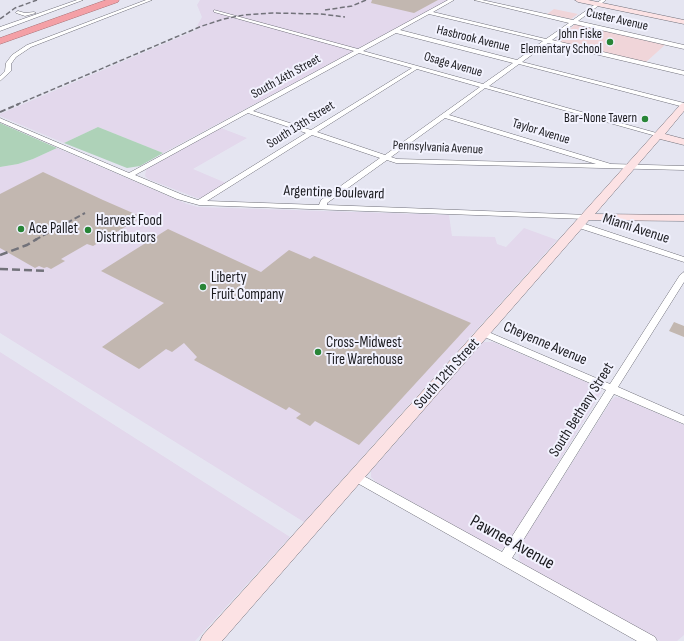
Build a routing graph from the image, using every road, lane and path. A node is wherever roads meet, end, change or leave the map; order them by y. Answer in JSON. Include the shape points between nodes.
{"nodes":[{"id":1,"x":81,"y":0,"type":"edge"},
{"id":2,"x":107,"y":0,"type":"edge"},
{"id":3,"x":115,"y":0,"type":"edge"},
{"id":4,"x":150,"y":0,"type":"edge"},
{"id":5,"x":452,"y":0,"type":"edge"},
{"id":6,"x":476,"y":0,"type":"edge"},
{"id":7,"x":578,"y":0,"type":"edge"},
{"id":8,"x":601,"y":2,"type":"edge"},
{"id":9,"x":18,"y":12,"type":"dead end"},
{"id":10,"x":49,"y":12,"type":"junction"},
{"id":11,"x":216,"y":12,"type":"dead end"},
{"id":12,"x":429,"y":13,"type":"junction"},
{"id":13,"x":574,"y":22,"type":"junction"},
{"id":14,"x":684,"y":22,"type":"edge"},
{"id":15,"x":0,"y":29,"type":"edge"},
{"id":16,"x":396,"y":31,"type":"junction"},
{"id":17,"x":20,"y":33,"type":"junction"},
{"id":18,"x":0,"y":40,"type":"edge"},
{"id":19,"x":548,"y":41,"type":"junction"},
{"id":20,"x":684,"y":47,"type":"edge"},
{"id":21,"x":357,"y":51,"type":"junction"},
{"id":22,"x":519,"y":62,"type":"junction"},
{"id":23,"x":415,"y":68,"type":"junction"},
{"id":24,"x":684,"y":73,"type":"edge"},
{"id":25,"x":0,"y":80,"type":"edge"},
{"id":26,"x":484,"y":87,"type":"junction"},
{"id":27,"x":684,"y":106,"type":"edge"},
{"id":28,"x":248,"y":111,"type":"junction"},
{"id":29,"x":445,"y":116,"type":"junction"},
{"id":30,"x":0,"y":120,"type":"edge"},
{"id":31,"x":312,"y":132,"type":"junction"},
{"id":32,"x":658,"y":135,"type":"junction"},
{"id":33,"x":684,"y":142,"type":"edge"},
{"id":34,"x":387,"y":158,"type":"junction"},
{"id":35,"x":611,"y":166,"type":"junction"},
{"id":36,"x":630,"y":167,"type":"junction"},
{"id":37,"x":684,"y":168,"type":"edge"},
{"id":38,"x":130,"y":175,"type":"junction"},
{"id":39,"x":199,"y":203,"type":"junction"},
{"id":40,"x":322,"y":208,"type":"junction"},
{"id":41,"x":684,"y":218,"type":"edge"},
{"id":42,"x":583,"y":221,"type":"junction"},
{"id":43,"x":684,"y":260,"type":"edge"},
{"id":44,"x":684,"y":275,"type":"edge"},
{"id":45,"x":483,"y":333,"type":"junction"},
{"id":46,"x":613,"y":389,"type":"junction"},
{"id":47,"x":684,"y":420,"type":"edge"},
{"id":48,"x":356,"y":477,"type":"junction"},
{"id":49,"x":504,"y":560,"type":"junction"},
{"id":50,"x":210,"y":641,"type":"edge"},
{"id":51,"x":650,"y":641,"type":"edge"}],
"edges":[{"from":1,"to":10,"type":"street"},
{"from":2,"to":17,"type":"highway"},
{"from":3,"to":17,"type":"highway"},
{"from":4,"to":25,"type":"street","via":[[29,46],[14,56],[8,64],[8,71]]},
{"from":5,"to":12,"type":"street","name":"South 14th Street"},
{"from":6,"to":13,"type":"street","name":"Custer Avenue"},
{"from":7,"to":8,"type":"street"},
{"from":8,"to":13,"type":"street"},
{"from":8,"to":14,"type":"street"},
{"from":9,"to":10,"type":"street","via":[[25,15]]},
{"from":10,"to":15,"type":"street"},
{"from":11,"to":21,"type":"street","name":"Osage Avenue"},
{"from":12,"to":16,"type":"street","name":"South 14th Street"},
{"from":12,"to":19,"type":"street"},
{"from":13,"to":19,"type":"street"},
{"from":13,"to":20,"type":"street","name":"Custer Avenue"},
{"from":16,"to":21,"type":"street","name":"South 14th Street"},
{"from":16,"to":22,"type":"street","name":"Hasbrook Avenue"},
{"from":17,"to":18,"type":"highway"},
{"from":19,"to":22,"type":"street"},
{"from":19,"to":24,"type":"street"},
{"from":21,"to":23,"type":"street","name":"Osage Avenue"},
{"from":21,"to":28,"type":"street","name":"South 14th Street"},
{"from":22,"to":26,"type":"street"},
{"from":22,"to":27,"type":"street","name":"Hasbrook Avenue"},
{"from":23,"to":26,"type":"street","name":"Osage Avenue"},
{"from":23,"to":31,"type":"street","name":"South 13th Street"},
{"from":26,"to":29,"type":"street"},
{"from":26,"to":32,"type":"street","name":"Osage Avenue"},
{"from":27,"to":32,"type":"street","name":"South 12th Street"},
{"from":28,"to":31,"type":"street","name":"Pennsylvania Avenue"},
{"from":28,"to":38,"type":"street","name":"South 14th Street"},
{"from":29,"to":34,"type":"street"},
{"from":29,"to":35,"type":"street","name":"Taylor Avenue"},
{"from":30,"to":38,"type":"street","name":"Argentine Boulevard"},
{"from":31,"to":34,"type":"street","name":"Pennsylvania Avenue"},
{"from":31,"to":39,"type":"street","name":"South 13th Street"},
{"from":32,"to":33,"type":"street","name":"Osage Avenue"},
{"from":32,"to":36,"type":"street","name":"South 12th Street"},
{"from":34,"to":35,"type":"street","name":"Pennsylvania Avenue"},
{"from":34,"to":40,"type":"street","via":[[324,202]]},
{"from":35,"to":36,"type":"street","name":"Taylor Avenue"},
{"from":36,"to":37,"type":"street"},
{"from":36,"to":42,"type":"street","name":"South 12th Street"},
{"from":38,"to":39,"type":"street","name":"Argentine Boulevard"},
{"from":39,"to":40,"type":"street","name":"Argentine Boulevard"},
{"from":40,"to":42,"type":"street","name":"Argentine Boulevard"},
{"from":41,"to":42,"type":"street","name":"Argentine Boulevard"},
{"from":42,"to":43,"type":"street","name":"Miami Avenue"},
{"from":42,"to":45,"type":"street","name":"South 12th Street"},
{"from":44,"to":46,"type":"street","name":"South Bethany Street"},
{"from":45,"to":46,"type":"street","name":"Cheyenne Avenue"},
{"from":45,"to":48,"type":"street","name":"South 12th Street"},
{"from":46,"to":47,"type":"street","name":"Cheyenne Avenue"},
{"from":46,"to":49,"type":"street","name":"South Bethany Street"},
{"from":48,"to":49,"type":"street","name":"Pawnee Avenue"},
{"from":48,"to":50,"type":"street","name":"South 12th Street"},
{"from":49,"to":51,"type":"street","name":"Pawnee Avenue"}]}
